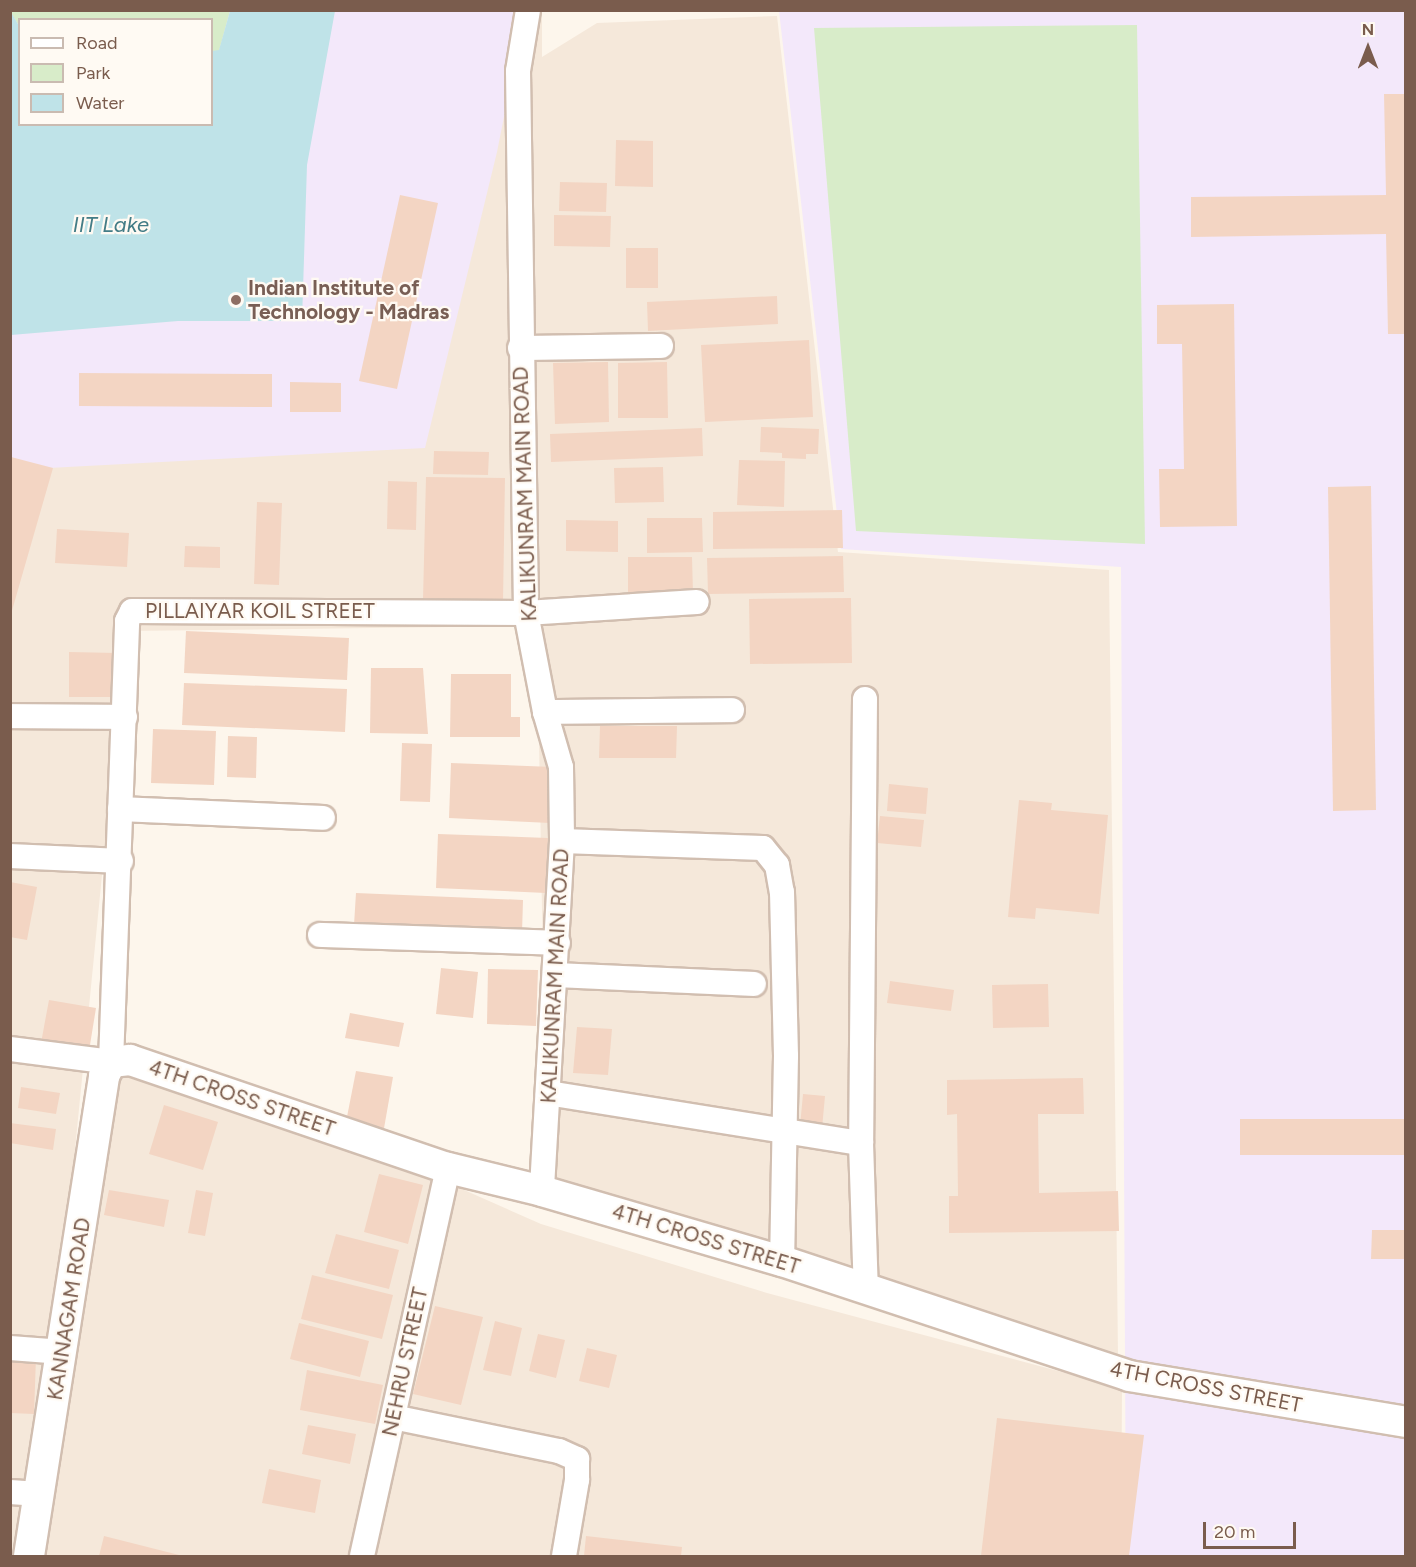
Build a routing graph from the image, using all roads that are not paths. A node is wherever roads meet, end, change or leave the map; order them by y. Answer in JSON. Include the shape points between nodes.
{"nodes":[{"id":1,"x":528,"y":10,"type":"edge"},
{"id":2,"x":661,"y":346,"type":"dead end"},
{"id":3,"x":520,"y":348,"type":"junction"},
{"id":4,"x":697,"y":602,"type":"dead end"},
{"id":5,"x":526,"y":613,"type":"junction"},
{"id":6,"x":866,"y":699,"type":"dead end"},
{"id":7,"x":732,"y":710,"type":"dead end"},
{"id":8,"x":545,"y":711,"type":"junction"},
{"id":9,"x":10,"y":716,"type":"edge"},
{"id":10,"x":125,"y":717,"type":"junction"},
{"id":11,"x":120,"y":809,"type":"junction"},
{"id":12,"x":323,"y":818,"type":"dead end"},
{"id":13,"x":562,"y":841,"type":"junction"},
{"id":14,"x":10,"y":856,"type":"edge"},
{"id":15,"x":121,"y":861,"type":"junction"},
{"id":16,"x":320,"y":934,"type":"dead end"},
{"id":17,"x":558,"y":943,"type":"junction"},
{"id":18,"x":557,"y":975,"type":"junction"},
{"id":19,"x":754,"y":984,"type":"dead end"},
{"id":20,"x":10,"y":1049,"type":"edge"},
{"id":21,"x":111,"y":1062,"type":"junction"},
{"id":22,"x":548,"y":1093,"type":"junction"},
{"id":23,"x":786,"y":1132,"type":"junction"},
{"id":24,"x":861,"y":1143,"type":"junction"},
{"id":25,"x":448,"y":1168,"type":"junction"},
{"id":26,"x":542,"y":1191,"type":"junction"},
{"id":27,"x":782,"y":1261,"type":"junction"},
{"id":28,"x":866,"y":1291,"type":"junction"},
{"id":29,"x":10,"y":1348,"type":"edge"},
{"id":30,"x":63,"y":1352,"type":"junction"},
{"id":31,"x":393,"y":1417,"type":"junction"},
{"id":32,"x":1406,"y":1422,"type":"edge"},
{"id":33,"x":25,"y":1493,"type":"edge"},
{"id":34,"x":29,"y":1557,"type":"edge"},
{"id":35,"x":362,"y":1557,"type":"edge"},
{"id":36,"x":564,"y":1557,"type":"edge"}],
"edges":[{"from":1,"to":3,"type":"street","name":"KALIKUNRAM MAIN ROAD","via":[[518,71]]},
{"from":2,"to":3,"type":"street"},
{"from":3,"to":5,"type":"street","name":"KALIKUNRAM MAIN ROAD"},
{"from":4,"to":5,"type":"street","name":"PILLAIYAR KOIL STREET"},
{"from":5,"to":8,"type":"street","name":"KALIKUNRAM MAIN ROAD"},
{"from":5,"to":10,"type":"street","name":"PILLAIYAR KOIL STREET","via":[[132,611],[127,621]]},
{"from":6,"to":24,"type":"street"},
{"from":7,"to":8,"type":"street"},
{"from":8,"to":13,"type":"street","name":"KALIKUNRAM MAIN ROAD","via":[[561,767]]},
{"from":9,"to":10,"type":"street"},
{"from":10,"to":11,"type":"street","name":"PILLAIYAR KOIL STREET"},
{"from":11,"to":12,"type":"street"},
{"from":11,"to":15,"type":"street","name":"PILLAIYAR KOIL STREET"},
{"from":13,"to":17,"type":"street","name":"KALIKUNRAM MAIN ROAD"},
{"from":13,"to":23,"type":"street","via":[[733,844],[763,848],[777,865],[782,892]]},
{"from":14,"to":15,"type":"street"},
{"from":15,"to":21,"type":"street","name":"PILLAIYAR KOIL STREET"},
{"from":16,"to":17,"type":"street"},
{"from":17,"to":18,"type":"street","name":"KALIKUNRAM MAIN ROAD"},
{"from":18,"to":19,"type":"street"},
{"from":18,"to":22,"type":"street","name":"KALIKUNRAM MAIN ROAD"},
{"from":20,"to":21,"type":"street","name":"4TH CROSS STREET"},
{"from":21,"to":25,"type":"street","name":"4TH CROSS STREET","via":[[130,1060]]},
{"from":21,"to":30,"type":"street","name":"KANNAGAM ROAD","via":[[104,1076]]},
{"from":22,"to":23,"type":"street"},
{"from":22,"to":26,"type":"street","name":"KALIKUNRAM MAIN ROAD"},
{"from":23,"to":24,"type":"street"},
{"from":23,"to":27,"type":"street"},
{"from":24,"to":28,"type":"street"},
{"from":25,"to":26,"type":"street","name":"4TH CROSS STREET"},
{"from":25,"to":31,"type":"street","name":"NEHRU STREET"},
{"from":26,"to":27,"type":"street","name":"4TH CROSS STREET"},
{"from":27,"to":28,"type":"street","name":"4TH CROSS STREET"},
{"from":28,"to":32,"type":"street","name":"4TH CROSS STREET","via":[[1129,1376]]},
{"from":29,"to":30,"type":"street"},
{"from":30,"to":33,"type":"street","name":"KANNAGAM ROAD"},
{"from":31,"to":35,"type":"street","name":"NEHRU STREET"},
{"from":31,"to":36,"type":"street","via":[[559,1451],[576,1459],[577,1480]]},
{"from":33,"to":34,"type":"street","name":"KANNAGAM ROAD"}]}
